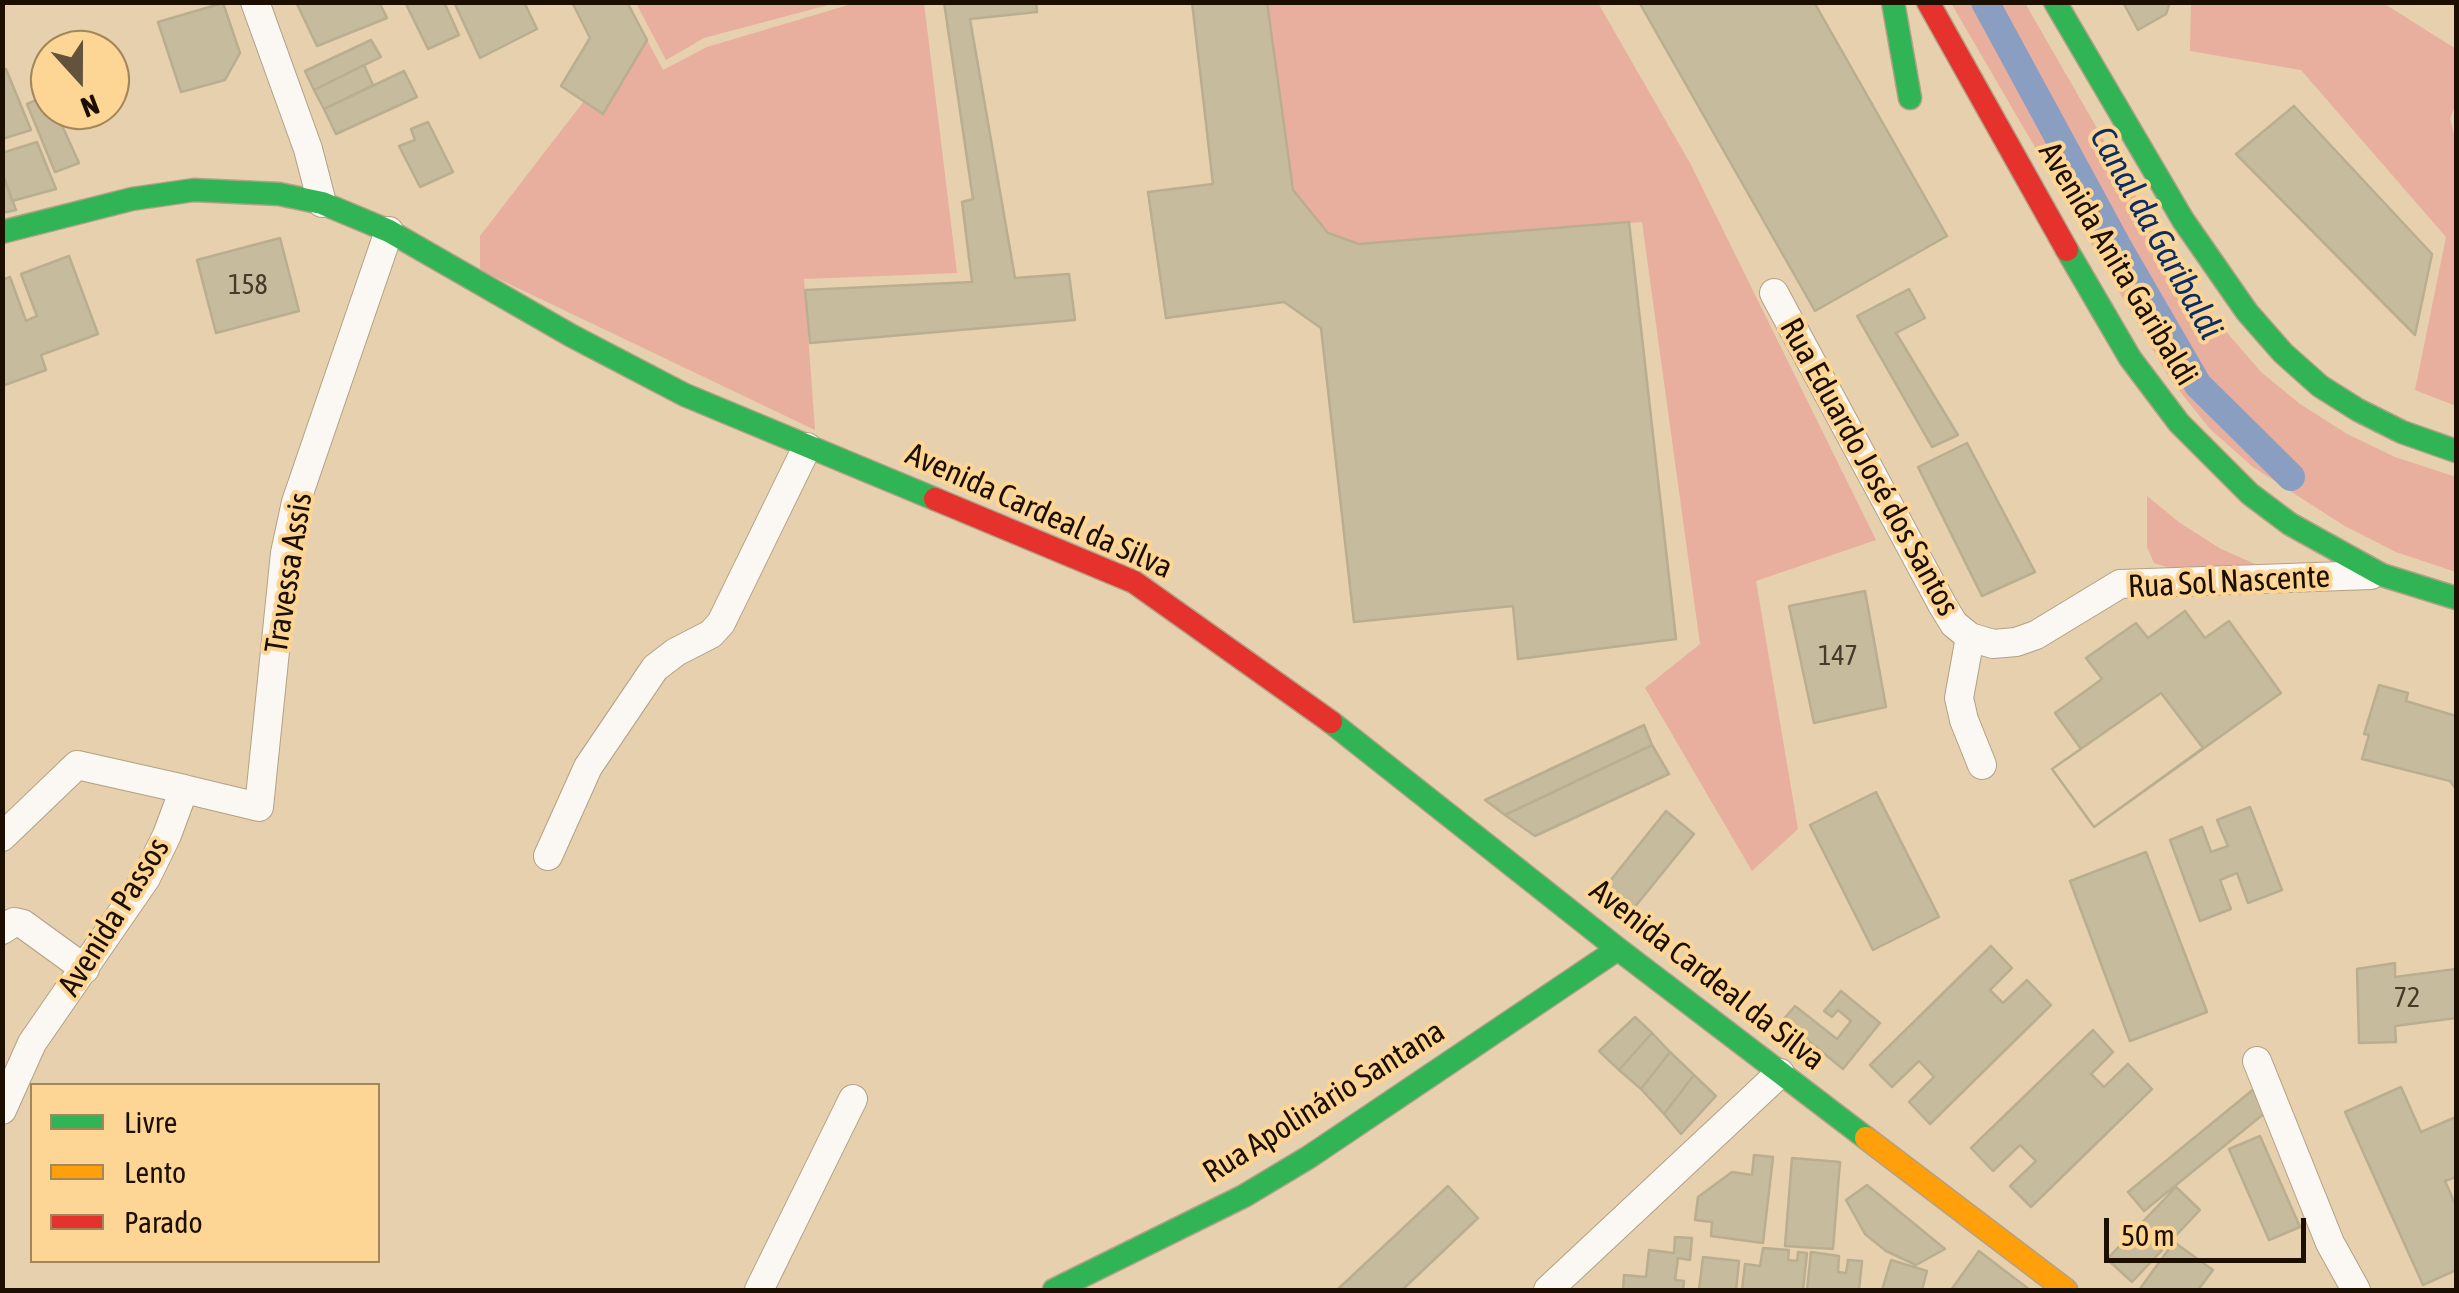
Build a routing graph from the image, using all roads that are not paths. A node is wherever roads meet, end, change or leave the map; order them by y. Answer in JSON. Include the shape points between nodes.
{"nodes":[{"id":1,"x":255,"y":2,"type":"edge"},
{"id":2,"x":1893,"y":2,"type":"edge"},
{"id":3,"x":1928,"y":2,"type":"edge"},
{"id":4,"x":2056,"y":2,"type":"edge"},
{"id":5,"x":1910,"y":98,"type":"dead end"},
{"id":6,"x":322,"y":203,"type":"junction"},
{"id":7,"x":2,"y":232,"type":"edge"},
{"id":8,"x":389,"y":232,"type":"junction"},
{"id":9,"x":1774,"y":292,"type":"dead end"},
{"id":10,"x":807,"y":447,"type":"junction"},
{"id":11,"x":2456,"y":451,"type":"edge"},
{"id":12,"x":2382,"y":576,"type":"junction"},
{"id":13,"x":2456,"y":598,"type":"edge"},
{"id":14,"x":1970,"y":637,"type":"junction"},
{"id":15,"x":1982,"y":766,"type":"dead end"},
{"id":16,"x":184,"y":789,"type":"junction"},
{"id":17,"x":2,"y":837,"type":"edge"},
{"id":18,"x":548,"y":856,"type":"dead end"},
{"id":19,"x":8,"y":926,"type":"edge"},
{"id":20,"x":1618,"y":949,"type":"junction"},
{"id":21,"x":85,"y":969,"type":"junction"},
{"id":22,"x":2257,"y":1061,"type":"dead end"},
{"id":23,"x":1780,"y":1073,"type":"junction"},
{"id":24,"x":853,"y":1099,"type":"dead end"},
{"id":25,"x":2,"y":1110,"type":"edge"},
{"id":26,"x":760,"y":1290,"type":"edge"},
{"id":27,"x":1054,"y":1290,"type":"edge"},
{"id":28,"x":1548,"y":1290,"type":"edge"},
{"id":29,"x":2066,"y":1290,"type":"edge"},
{"id":30,"x":2356,"y":1290,"type":"edge"}],
"edges":[{"from":1,"to":6,"type":"street"},
{"from":2,"to":5,"type":"main road"},
{"from":3,"to":12,"type":"main road","name":"Avenida Anita Garibaldi","via":[[2096,301],[2159,399],[2250,494]]},
{"from":4,"to":11,"type":"main road","via":[[2183,220],[2283,353],[2358,410]]},
{"from":6,"to":7,"type":"main road","name":"Avenida Cardeal da Silva","via":[[265,192],[194,190]]},
{"from":6,"to":8,"type":"main road","name":"Avenida Cardeal da Silva"},
{"from":8,"to":10,"type":"main road","name":"Avenida Cardeal da Silva","via":[[604,353]]},
{"from":8,"to":16,"type":"street","name":"Travessa Assis","via":[[296,502],[260,807]]},
{"from":9,"to":14,"type":"street","name":"Rua Eduardo José dos Santos","via":[[1942,606]]},
{"from":10,"to":18,"type":"street","via":[[720,623],[655,668],[588,767]]},
{"from":10,"to":20,"type":"main road","name":"Avenida Cardeal da Silva","via":[[1134,582],[1299,696]]},
{"from":12,"to":13,"type":"main road","name":"Avenida Anita Garibaldi"},
{"from":12,"to":14,"type":"street","name":"Rua Sol Nascente","via":[[2120,584],[2016,642]]},
{"from":14,"to":15,"type":"street","via":[[1959,698]]},
{"from":16,"to":17,"type":"street","via":[[76,764]]},
{"from":16,"to":21,"type":"street","name":"Avenida Passos","via":[[146,878]]},
{"from":19,"to":21,"type":"street","via":[[23,924]]},
{"from":20,"to":23,"type":"main road","name":"Avenida Cardeal da Silva"},
{"from":20,"to":27,"type":"main road","name":"Rua Apolinário Santana","via":[[1244,1196]]},
{"from":21,"to":25,"type":"street","name":"Avenida Passos","via":[[32,1043]]},
{"from":22,"to":30,"type":"street","via":[[2330,1243]]},
{"from":23,"to":28,"type":"street"},
{"from":23,"to":29,"type":"main road","name":"Avenida Cardeal da Silva"},
{"from":24,"to":26,"type":"street"}]}
